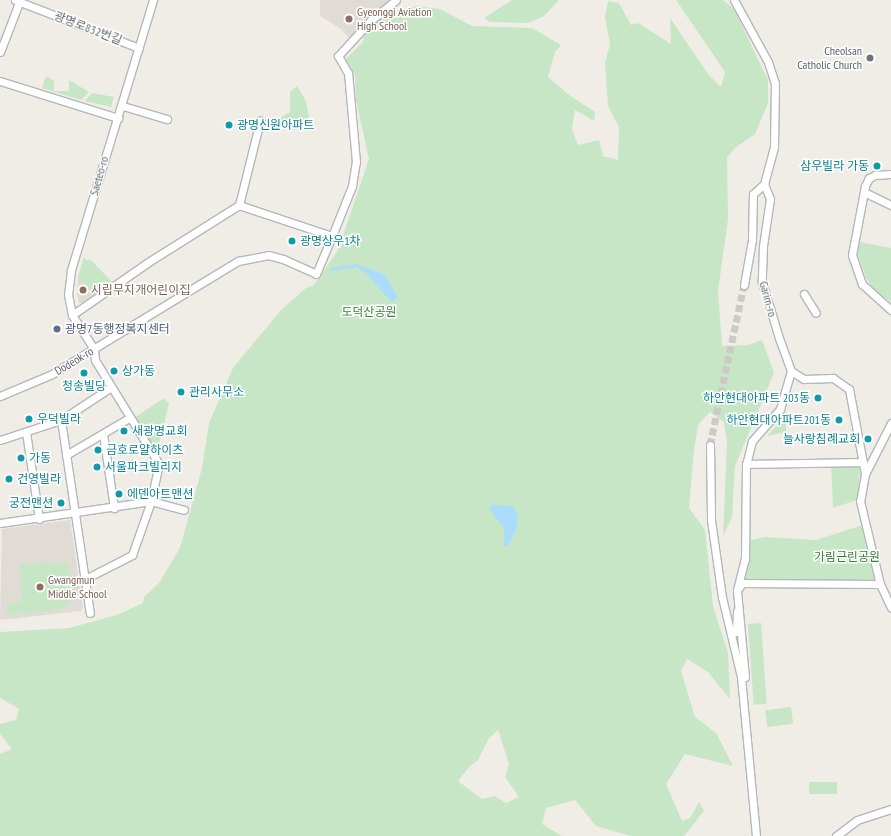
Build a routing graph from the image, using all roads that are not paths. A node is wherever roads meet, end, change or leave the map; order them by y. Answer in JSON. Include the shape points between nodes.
{"nodes":[{"id":1,"x":153,"y":0,"type":"edge"},
{"id":2,"x":396,"y":0,"type":"edge"},
{"id":3,"x":734,"y":0,"type":"edge"},
{"id":4,"x":18,"y":1,"type":"edge"},
{"id":5,"x":139,"y":48,"type":"junction"},
{"id":6,"x":0,"y":52,"type":"edge"},
{"id":7,"x":0,"y":81,"type":"edge"},
{"id":8,"x":123,"y":106,"type":"junction"},
{"id":9,"x":118,"y":118,"type":"junction"},
{"id":10,"x":167,"y":119,"type":"dead end"},
{"id":11,"x":260,"y":121,"type":"dead end"},
{"id":12,"x":891,"y":174,"type":"edge"},
{"id":13,"x":764,"y":184,"type":"junction"},
{"id":14,"x":864,"y":192,"type":"junction"},
{"id":15,"x":239,"y":205,"type":"junction"},
{"id":16,"x":891,"y":205,"type":"edge"},
{"id":17,"x":332,"y":236,"type":"junction"},
{"id":18,"x":744,"y":285,"type":"tunnel mouth"},
{"id":19,"x":804,"y":294,"type":"dead end"},
{"id":20,"x":891,"y":310,"type":"edge"},
{"id":21,"x":816,"y":313,"type":"dead end"},
{"id":22,"x":72,"y":315,"type":"junction"},
{"id":23,"x":94,"y":349,"type":"junction"},
{"id":24,"x":791,"y":371,"type":"junction"},
{"id":25,"x":111,"y":387,"type":"junction"},
{"id":26,"x":0,"y":396,"type":"edge"},
{"id":27,"x":129,"y":418,"type":"junction"},
{"id":28,"x":61,"y":420,"type":"junction"},
{"id":29,"x":891,"y":423,"type":"edge"},
{"id":30,"x":26,"y":432,"type":"junction"},
{"id":31,"x":102,"y":434,"type":"junction"},
{"id":32,"x":0,"y":440,"type":"edge"},
{"id":33,"x":710,"y":445,"type":"tunnel mouth"},
{"id":34,"x":66,"y":455,"type":"junction"},
{"id":35,"x":864,"y":462,"type":"junction"},
{"id":36,"x":746,"y":464,"type":"junction"},
{"id":37,"x":865,"y":474,"type":"junction"},
{"id":38,"x":151,"y":501,"type":"junction"},
{"id":39,"x":114,"y":508,"type":"junction"},
{"id":40,"x":184,"y":510,"type":"dead end"},
{"id":41,"x":73,"y":514,"type":"junction"},
{"id":42,"x":39,"y":519,"type":"junction"},
{"id":43,"x":0,"y":523,"type":"edge"},
{"id":44,"x":84,"y":579,"type":"junction"},
{"id":45,"x":880,"y":584,"type":"junction"},
{"id":46,"x":737,"y":590,"type":"junction"},
{"id":47,"x":891,"y":608,"type":"edge"},
{"id":48,"x":90,"y":614,"type":"dead end"},
{"id":49,"x":731,"y":634,"type":"junction"},
{"id":50,"x":744,"y":701,"type":"junction"},
{"id":51,"x":891,"y":809,"type":"edge"},
{"id":52,"x":756,"y":836,"type":"edge"},
{"id":53,"x":836,"y":836,"type":"edge"}],
"edges":[{"from":1,"to":5,"type":"street","name":"Saeteo-ro"},
{"from":2,"to":17,"type":"street","via":[[370,21],[338,56],[348,73],[356,162],[352,186]]},
{"from":3,"to":13,"type":"street","via":[[768,62],[775,83],[774,147]]},
{"from":4,"to":5,"type":"street","name":"광명로832번길"},
{"from":4,"to":6,"type":"street"},
{"from":5,"to":8,"type":"street","name":"Saeteo-ro"},
{"from":7,"to":9,"type":"street"},
{"from":8,"to":9,"type":"street","name":"Saeteo-ro"},
{"from":8,"to":10,"type":"street"},
{"from":9,"to":22,"type":"street","name":"Saeteo-ro","via":[[71,270],[68,295]]},
{"from":11,"to":15,"type":"street"},
{"from":12,"to":14,"type":"street","via":[[869,178]]},
{"from":13,"to":18,"type":"street","name":"Garim-ro","via":[[753,194],[752,240]]},
{"from":13,"to":24,"type":"street","name":"Garim-ro","via":[[770,199],[763,246],[762,282]]},
{"from":14,"to":16,"type":"street"},
{"from":14,"to":20,"type":"street","via":[[852,255],[862,284]]},
{"from":15,"to":17,"type":"street"},
{"from":15,"to":22,"type":"street","via":[[147,263]]},
{"from":17,"to":23,"type":"street","name":"Dodeok-ro","via":[[316,274],[283,259],[268,256],[238,261]]},
{"from":19,"to":21,"type":"street"},
{"from":22,"to":23,"type":"street","name":"Saeteo-ro"},
{"from":23,"to":25,"type":"street","name":"Saeteo-ro","via":[[95,360]]},
{"from":23,"to":26,"type":"street","name":"Dodeok-ro","via":[[52,374]]},
{"from":24,"to":35,"type":"street","via":[[804,379],[832,378],[850,389]]},
{"from":24,"to":36,"type":"street","via":[[780,410],[752,441]]},
{"from":25,"to":27,"type":"street","name":"Saeteo-ro"},
{"from":25,"to":28,"type":"street"},
{"from":27,"to":31,"type":"street"},
{"from":27,"to":38,"type":"street","name":"Saeteo-ro","via":[[159,464]]},
{"from":28,"to":30,"type":"street"},
{"from":28,"to":34,"type":"street"},
{"from":29,"to":37,"type":"street"},
{"from":30,"to":32,"type":"street"},
{"from":30,"to":42,"type":"street"},
{"from":31,"to":34,"type":"street"},
{"from":31,"to":39,"type":"street"},
{"from":33,"to":49,"type":"street","via":[[711,520],[722,597]]},
{"from":34,"to":41,"type":"street"},
{"from":35,"to":36,"type":"street"},
{"from":35,"to":37,"type":"street"},
{"from":36,"to":46,"type":"street","via":[[745,559]]},
{"from":37,"to":45,"type":"street","via":[[860,501]]},
{"from":38,"to":39,"type":"street"},
{"from":38,"to":40,"type":"street"},
{"from":38,"to":44,"type":"street","name":"Saeteo-ro","via":[[132,556]]},
{"from":39,"to":41,"type":"street"},
{"from":41,"to":42,"type":"street"},
{"from":41,"to":44,"type":"street"},
{"from":42,"to":43,"type":"street"},
{"from":44,"to":48,"type":"street"},
{"from":45,"to":46,"type":"street","via":[[742,583]]},
{"from":45,"to":47,"type":"street"},
{"from":46,"to":49,"type":"street","via":[[736,632]]},
{"from":46,"to":50,"type":"street","via":[[745,672]]},
{"from":49,"to":50,"type":"street"},
{"from":50,"to":52,"type":"street"},
{"from":51,"to":53,"type":"street","via":[[857,820]]}]}
